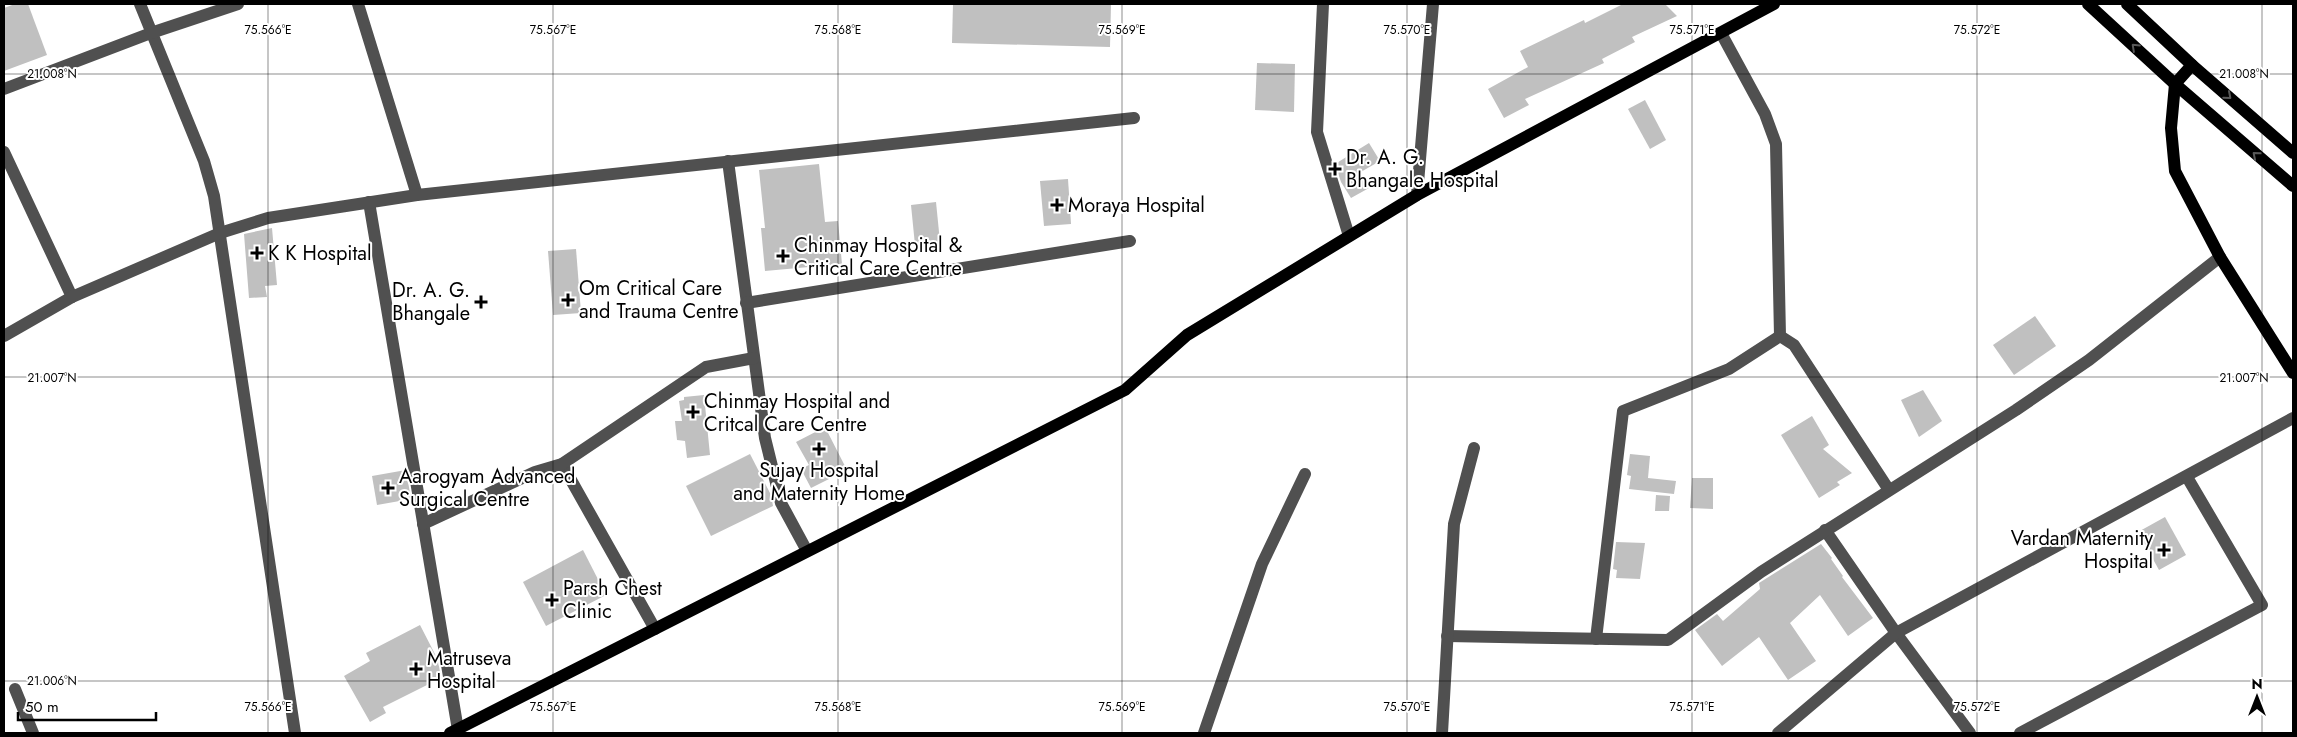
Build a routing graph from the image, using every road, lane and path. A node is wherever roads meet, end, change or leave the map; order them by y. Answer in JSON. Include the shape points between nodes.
{"nodes":[{"id":1,"x":140,"y":4,"type":"edge"},
{"id":2,"x":238,"y":4,"type":"edge"},
{"id":3,"x":358,"y":4,"type":"edge"},
{"id":4,"x":1322,"y":4,"type":"edge"},
{"id":5,"x":1433,"y":4,"type":"edge"},
{"id":6,"x":2088,"y":4,"type":"edge"},
{"id":7,"x":2127,"y":4,"type":"edge"},
{"id":8,"x":1770,"y":5,"type":"edge"},
{"id":9,"x":151,"y":33,"type":"junction"},
{"id":10,"x":1720,"y":33,"type":"junction"},
{"id":11,"x":2192,"y":65,"type":"junction"},
{"id":12,"x":2175,"y":84,"type":"junction"},
{"id":13,"x":4,"y":89,"type":"edge"},
{"id":14,"x":1134,"y":118,"type":"dead end"},
{"id":15,"x":4,"y":152,"type":"edge"},
{"id":16,"x":2293,"y":153,"type":"edge"},
{"id":17,"x":728,"y":162,"type":"junction"},
{"id":18,"x":2293,"y":186,"type":"edge"},
{"id":19,"x":417,"y":194,"type":"junction"},
{"id":20,"x":1417,"y":195,"type":"junction"},
{"id":21,"x":369,"y":202,"type":"junction"},
{"id":22,"x":220,"y":233,"type":"junction"},
{"id":23,"x":1349,"y":236,"type":"junction"},
{"id":24,"x":1130,"y":241,"type":"dead end"},
{"id":25,"x":2220,"y":257,"type":"junction"},
{"id":26,"x":72,"y":297,"type":"junction"},
{"id":27,"x":746,"y":302,"type":"junction"},
{"id":28,"x":4,"y":336,"type":"edge"},
{"id":29,"x":1780,"y":336,"type":"junction"},
{"id":30,"x":754,"y":358,"type":"junction"},
{"id":31,"x":2293,"y":373,"type":"edge"},
{"id":32,"x":2293,"y":418,"type":"edge"},
{"id":33,"x":1474,"y":448,"type":"dead end"},
{"id":34,"x":562,"y":464,"type":"junction"},
{"id":35,"x":1305,"y":474,"type":"dead end"},
{"id":36,"x":2186,"y":477,"type":"junction"},
{"id":37,"x":1889,"y":490,"type":"junction"},
{"id":38,"x":423,"y":524,"type":"junction"},
{"id":39,"x":1825,"y":530,"type":"junction"},
{"id":40,"x":807,"y":551,"type":"junction"},
{"id":41,"x":655,"y":629,"type":"junction"},
{"id":42,"x":1896,"y":633,"type":"junction"},
{"id":43,"x":1446,"y":636,"type":"junction"},
{"id":44,"x":1596,"y":639,"type":"junction"},
{"id":45,"x":15,"y":689,"type":"dead end"},
{"id":46,"x":454,"y":731,"type":"edge"},
{"id":47,"x":33,"y":733,"type":"edge"},
{"id":48,"x":295,"y":733,"type":"edge"},
{"id":49,"x":1204,"y":733,"type":"edge"},
{"id":50,"x":1442,"y":733,"type":"edge"},
{"id":51,"x":1778,"y":733,"type":"edge"},
{"id":52,"x":1970,"y":733,"type":"edge"},
{"id":53,"x":2020,"y":733,"type":"edge"}],
"edges":[{"from":1,"to":9,"type":"street"},
{"from":2,"to":9,"type":"street"},
{"from":3,"to":19,"type":"street"},
{"from":4,"to":23,"type":"street","via":[[1317,132]]},
{"from":5,"to":20,"type":"street"},
{"from":12,"to":6,"type":"main road","one_way":true},
{"from":7,"to":11,"type":"main road"},
{"from":8,"to":10,"type":"main road"},
{"from":9,"to":13,"type":"street"},
{"from":9,"to":22,"type":"street","via":[[204,161]]},
{"from":10,"to":20,"type":"main road"},
{"from":10,"to":29,"type":"street","via":[[1765,114],[1776,144]]},
{"from":11,"to":12,"type":"main road"},
{"from":11,"to":16,"type":"main road","one_way":true},
{"from":18,"to":12,"type":"main road","one_way":true},
{"from":12,"to":25,"type":"main road","via":[[2171,128],[2175,172]]},
{"from":14,"to":17,"type":"street"},
{"from":15,"to":26,"type":"street"},
{"from":17,"to":19,"type":"street"},
{"from":17,"to":27,"type":"street"},
{"from":19,"to":21,"type":"street"},
{"from":20,"to":23,"type":"main road"},
{"from":21,"to":22,"type":"street","via":[[268,218]]},
{"from":21,"to":38,"type":"street"},
{"from":22,"to":26,"type":"street"},
{"from":22,"to":48,"type":"street"},
{"from":23,"to":40,"type":"main road","via":[[1187,335],[1125,390]]},
{"from":24,"to":27,"type":"street"},
{"from":25,"to":31,"type":"main road"},
{"from":25,"to":37,"type":"street","via":[[2089,360]]},
{"from":26,"to":28,"type":"street"},
{"from":27,"to":30,"type":"street"},
{"from":29,"to":37,"type":"street","via":[[1794,345]]},
{"from":29,"to":44,"type":"street","via":[[1728,369],[1623,411]]},
{"from":30,"to":34,"type":"street","via":[[706,367]]},
{"from":30,"to":40,"type":"street","via":[[765,438],[782,503]]},
{"from":32,"to":36,"type":"street"},
{"from":33,"to":43,"type":"street","via":[[1454,524]]},
{"from":34,"to":38,"type":"street","via":[[534,472]]},
{"from":34,"to":41,"type":"street"},
{"from":35,"to":49,"type":"street","via":[[1262,564]]},
{"from":36,"to":42,"type":"street"},
{"from":36,"to":53,"type":"street","via":[[2262,605]]},
{"from":37,"to":39,"type":"street"},
{"from":38,"to":46,"type":"street"},
{"from":39,"to":42,"type":"street"},
{"from":39,"to":44,"type":"street","via":[[1668,640]]},
{"from":40,"to":41,"type":"main road"},
{"from":41,"to":46,"type":"main road"},
{"from":42,"to":51,"type":"street"},
{"from":42,"to":52,"type":"street"},
{"from":43,"to":44,"type":"street"},
{"from":43,"to":50,"type":"street"},
{"from":45,"to":47,"type":"street"}]}
